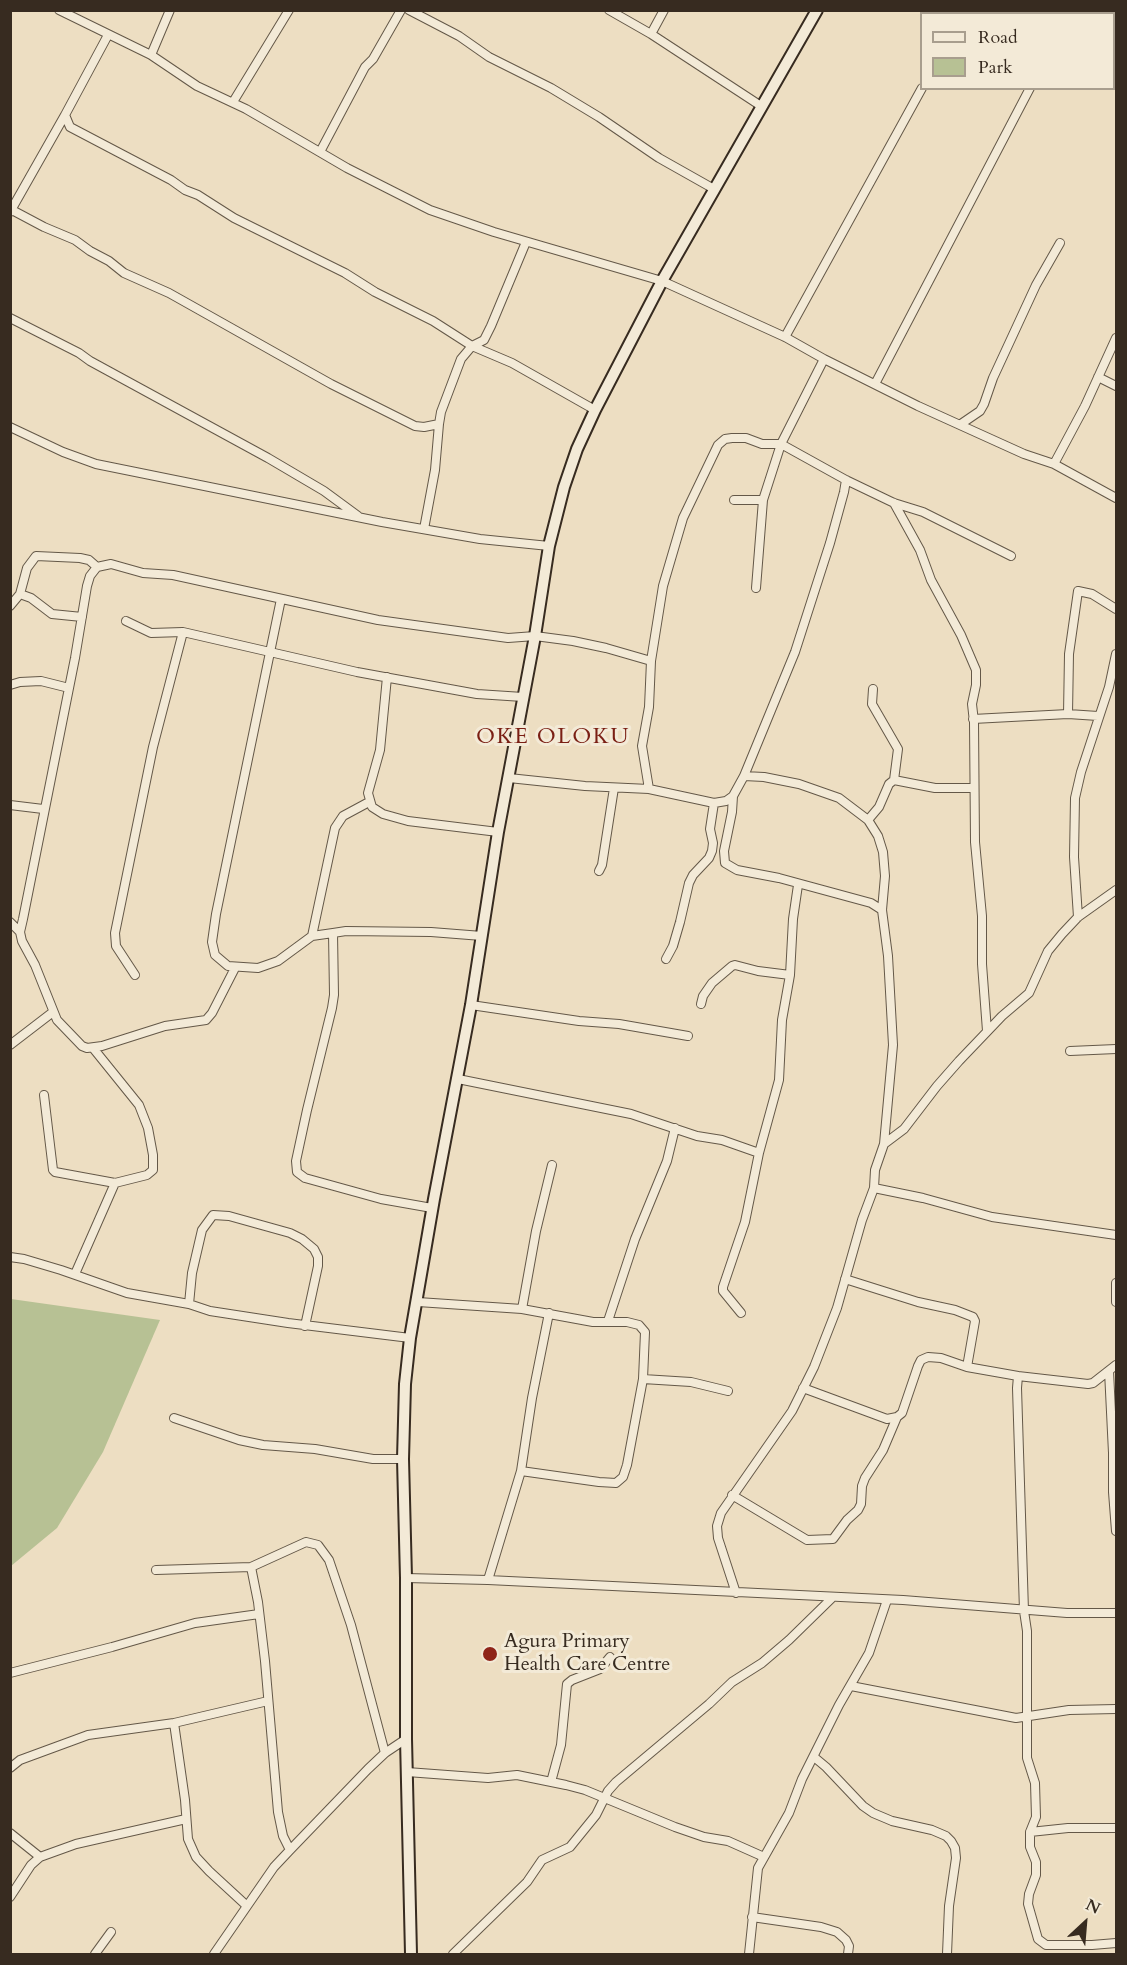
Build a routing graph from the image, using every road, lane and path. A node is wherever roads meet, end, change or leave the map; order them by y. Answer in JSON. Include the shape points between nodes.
{"nodes":[{"id":1,"x":59,"y":10,"type":"edge"},
{"id":2,"x":170,"y":10,"type":"edge"},
{"id":3,"x":289,"y":10,"type":"edge"},
{"id":4,"x":401,"y":10,"type":"edge"},
{"id":5,"x":409,"y":10,"type":"edge"},
{"id":6,"x":609,"y":10,"type":"edge"},
{"id":7,"x":664,"y":10,"type":"edge"},
{"id":8,"x":817,"y":10,"type":"edge"},
{"id":9,"x":651,"y":34,"type":"junction"},
{"id":10,"x":108,"y":36,"type":"junction"},
{"id":11,"x":151,"y":55,"type":"junction"},
{"id":12,"x":921,"y":90,"type":"edge"},
{"id":13,"x":1029,"y":90,"type":"edge"},
{"id":14,"x":233,"y":102,"type":"junction"},
{"id":15,"x":761,"y":106,"type":"junction"},
{"id":16,"x":65,"y":115,"type":"junction"},
{"id":17,"x":320,"y":152,"type":"junction"},
{"id":18,"x":714,"y":189,"type":"junction"},
{"id":19,"x":11,"y":211,"type":"edge"},
{"id":20,"x":526,"y":242,"type":"junction"},
{"id":21,"x":1060,"y":243,"type":"dead end"},
{"id":22,"x":662,"y":281,"type":"junction"},
{"id":23,"x":10,"y":318,"type":"edge"},
{"id":24,"x":785,"y":337,"type":"junction"},
{"id":25,"x":1116,"y":338,"type":"edge"},
{"id":26,"x":472,"y":346,"type":"junction"},
{"id":27,"x":824,"y":359,"type":"junction"},
{"id":28,"x":1098,"y":377,"type":"junction"},
{"id":29,"x":875,"y":384,"type":"junction"},
{"id":30,"x":1116,"y":386,"type":"edge"},
{"id":31,"x":595,"y":410,"type":"junction"},
{"id":32,"x":439,"y":424,"type":"junction"},
{"id":33,"x":961,"y":424,"type":"junction"},
{"id":34,"x":10,"y":427,"type":"edge"},
{"id":35,"x":781,"y":444,"type":"junction"},
{"id":36,"x":1054,"y":464,"type":"junction"},
{"id":37,"x":846,"y":480,"type":"junction"},
{"id":38,"x":1116,"y":498,"type":"edge"},
{"id":39,"x":734,"y":500,"type":"dead end"},
{"id":40,"x":763,"y":500,"type":"junction"},
{"id":41,"x":894,"y":503,"type":"junction"},
{"id":42,"x":359,"y":517,"type":"junction"},
{"id":43,"x":424,"y":529,"type":"junction"},
{"id":44,"x":549,"y":546,"type":"junction"},
{"id":45,"x":1011,"y":556,"type":"dead end"},
{"id":46,"x":97,"y":567,"type":"junction"},
{"id":47,"x":756,"y":588,"type":"dead end"},
{"id":48,"x":20,"y":594,"type":"junction"},
{"id":49,"x":281,"y":599,"type":"junction"},
{"id":50,"x":10,"y":606,"type":"edge"},
{"id":51,"x":1116,"y":609,"type":"edge"},
{"id":52,"x":82,"y":617,"type":"junction"},
{"id":53,"x":126,"y":621,"type":"dead end"},
{"id":54,"x":183,"y":632,"type":"junction"},
{"id":55,"x":535,"y":636,"type":"junction"},
{"id":56,"x":271,"y":651,"type":"junction"},
{"id":57,"x":1116,"y":654,"type":"edge"},
{"id":58,"x":651,"y":661,"type":"junction"},
{"id":59,"x":387,"y":677,"type":"junction"},
{"id":60,"x":10,"y":685,"type":"edge"},
{"id":61,"x":69,"y":688,"type":"junction"},
{"id":62,"x":873,"y":689,"type":"dead end"},
{"id":63,"x":523,"y":697,"type":"junction"},
{"id":64,"x":1068,"y":714,"type":"junction"},
{"id":65,"x":1098,"y":716,"type":"junction"},
{"id":66,"x":973,"y":719,"type":"junction"},
{"id":67,"x":744,"y":776,"type":"junction"},
{"id":68,"x":509,"y":778,"type":"junction"},
{"id":69,"x":894,"y":780,"type":"junction"},
{"id":70,"x":614,"y":788,"type":"junction"},
{"id":71,"x":974,"y":788,"type":"junction"},
{"id":72,"x":649,"y":789,"type":"junction"},
{"id":73,"x":733,"y":796,"type":"junction"},
{"id":74,"x":369,"y":802,"type":"junction"},
{"id":75,"x":714,"y":803,"type":"junction"},
{"id":76,"x":10,"y":806,"type":"edge"},
{"id":77,"x":43,"y":809,"type":"junction"},
{"id":78,"x":868,"y":820,"type":"junction"},
{"id":79,"x":498,"y":832,"type":"junction"},
{"id":80,"x":599,"y":871,"type":"dead end"},
{"id":81,"x":798,"y":885,"type":"junction"},
{"id":82,"x":1116,"y":890,"type":"edge"},
{"id":83,"x":882,"y":910,"type":"junction"},
{"id":84,"x":1078,"y":917,"type":"junction"},
{"id":85,"x":10,"y":922,"type":"edge"},
{"id":86,"x":20,"y":932,"type":"junction"},
{"id":87,"x":333,"y":933,"type":"junction"},
{"id":88,"x":312,"y":936,"type":"junction"},
{"id":89,"x":482,"y":936,"type":"junction"},
{"id":90,"x":666,"y":959,"type":"dead end"},
{"id":91,"x":235,"y":968,"type":"junction"},
{"id":92,"x":135,"y":975,"type":"dead end"},
{"id":93,"x":790,"y":975,"type":"junction"},
{"id":94,"x":700,"y":1004,"type":"dead end"},
{"id":95,"x":471,"y":1005,"type":"junction"},
{"id":96,"x":53,"y":1012,"type":"junction"},
{"id":97,"x":987,"y":1031,"type":"junction"},
{"id":98,"x":688,"y":1036,"type":"dead end"},
{"id":99,"x":10,"y":1045,"type":"edge"},
{"id":100,"x":93,"y":1048,"type":"junction"},
{"id":101,"x":1116,"y":1048,"type":"edge"},
{"id":102,"x":1070,"y":1051,"type":"dead end"},
{"id":103,"x":458,"y":1079,"type":"junction"},
{"id":104,"x":44,"y":1095,"type":"dead end"},
{"id":105,"x":675,"y":1128,"type":"junction"},
{"id":106,"x":884,"y":1144,"type":"junction"},
{"id":107,"x":759,"y":1153,"type":"junction"},
{"id":108,"x":552,"y":1165,"type":"dead end"},
{"id":109,"x":115,"y":1183,"type":"junction"},
{"id":110,"x":874,"y":1188,"type":"junction"},
{"id":111,"x":432,"y":1208,"type":"junction"},
{"id":112,"x":1116,"y":1235,"type":"edge"},
{"id":113,"x":10,"y":1257,"type":"edge"},
{"id":114,"x":75,"y":1274,"type":"junction"},
{"id":115,"x":845,"y":1279,"type":"junction"},
{"id":116,"x":1116,"y":1283,"type":"edge"},
{"id":117,"x":418,"y":1302,"type":"junction"},
{"id":118,"x":1116,"y":1302,"type":"edge"},
{"id":119,"x":189,"y":1304,"type":"junction"},
{"id":120,"x":522,"y":1309,"type":"junction"},
{"id":121,"x":741,"y":1312,"type":"dead end"},
{"id":122,"x":549,"y":1313,"type":"junction"},
{"id":123,"x":608,"y":1321,"type":"junction"},
{"id":124,"x":305,"y":1326,"type":"junction"},
{"id":125,"x":410,"y":1338,"type":"junction"},
{"id":126,"x":1116,"y":1365,"type":"edge"},
{"id":127,"x":966,"y":1367,"type":"junction"},
{"id":128,"x":1109,"y":1371,"type":"junction"},
{"id":129,"x":1018,"y":1376,"type":"junction"},
{"id":130,"x":643,"y":1379,"type":"junction"},
{"id":131,"x":803,"y":1388,"type":"junction"},
{"id":132,"x":728,"y":1391,"type":"dead end"},
{"id":133,"x":174,"y":1418,"type":"dead end"},
{"id":134,"x":897,"y":1418,"type":"junction"},
{"id":135,"x":403,"y":1459,"type":"junction"},
{"id":136,"x":521,"y":1471,"type":"junction"},
{"id":137,"x":732,"y":1495,"type":"junction"},
{"id":138,"x":1116,"y":1531,"type":"edge"},
{"id":139,"x":251,"y":1568,"type":"junction"},
{"id":140,"x":156,"y":1570,"type":"dead end"},
{"id":141,"x":406,"y":1578,"type":"junction"},
{"id":142,"x":488,"y":1580,"type":"junction"},
{"id":143,"x":736,"y":1593,"type":"junction"},
{"id":144,"x":833,"y":1597,"type":"junction"},
{"id":145,"x":888,"y":1600,"type":"junction"},
{"id":146,"x":1024,"y":1611,"type":"junction"},
{"id":147,"x":1116,"y":1613,"type":"edge"},
{"id":148,"x":259,"y":1614,"type":"junction"},
{"id":149,"x":610,"y":1657,"type":"dead end"},
{"id":150,"x":10,"y":1673,"type":"edge"},
{"id":151,"x":851,"y":1686,"type":"junction"},
{"id":152,"x":268,"y":1701,"type":"junction"},
{"id":153,"x":1116,"y":1709,"type":"edge"},
{"id":154,"x":1026,"y":1716,"type":"junction"},
{"id":155,"x":174,"y":1723,"type":"junction"},
{"id":156,"x":406,"y":1739,"type":"junction"},
{"id":157,"x":385,"y":1753,"type":"junction"},
{"id":158,"x":814,"y":1757,"type":"junction"},
{"id":159,"x":10,"y":1768,"type":"edge"},
{"id":160,"x":407,"y":1772,"type":"junction"},
{"id":161,"x":551,"y":1782,"type":"junction"},
{"id":162,"x":604,"y":1799,"type":"junction"},
{"id":163,"x":186,"y":1819,"type":"junction"},
{"id":164,"x":1116,"y":1828,"type":"edge"},
{"id":165,"x":1030,"y":1832,"type":"junction"},
{"id":166,"x":10,"y":1833,"type":"edge"},
{"id":167,"x":290,"y":1850,"type":"junction"},
{"id":168,"x":40,"y":1857,"type":"junction"},
{"id":169,"x":764,"y":1857,"type":"junction"},
{"id":170,"x":10,"y":1897,"type":"edge"},
{"id":171,"x":247,"y":1906,"type":"junction"},
{"id":172,"x":752,"y":1917,"type":"junction"},
{"id":173,"x":111,"y":1932,"type":"dead end"},
{"id":174,"x":1116,"y":1943,"type":"edge"},
{"id":175,"x":95,"y":1954,"type":"edge"},
{"id":176,"x":214,"y":1954,"type":"edge"},
{"id":177,"x":411,"y":1954,"type":"edge"},
{"id":178,"x":453,"y":1954,"type":"edge"},
{"id":179,"x":749,"y":1954,"type":"edge"},
{"id":180,"x":848,"y":1954,"type":"edge"},
{"id":181,"x":947,"y":1954,"type":"edge"}],
"edges":[{"from":1,"to":10,"type":"street"},
{"from":2,"to":11,"type":"street"},
{"from":3,"to":14,"type":"street"},
{"from":4,"to":17,"type":"street","via":[[365,67]]},
{"from":5,"to":18,"type":"street","via":[[551,88]]},
{"from":6,"to":9,"type":"street"},
{"from":7,"to":9,"type":"street"},
{"from":8,"to":15,"type":"street"},
{"from":9,"to":15,"type":"street"},
{"from":10,"to":11,"type":"street"},
{"from":10,"to":16,"type":"street"},
{"from":11,"to":14,"type":"street","via":[[197,86]]},
{"from":12,"to":24,"type":"street"},
{"from":13,"to":29,"type":"street"},
{"from":14,"to":17,"type":"street"},
{"from":15,"to":18,"type":"street"},
{"from":16,"to":19,"type":"street"},
{"from":16,"to":26,"type":"street","via":[[70,128],[78,133],[171,180],[264,234],[345,273]]},
{"from":17,"to":20,"type":"street","via":[[430,210]]},
{"from":18,"to":22,"type":"street"},
{"from":19,"to":32,"type":"street","via":[[75,240],[124,273],[178,298],[367,403],[415,426]]},
{"from":20,"to":22,"type":"street"},
{"from":20,"to":26,"type":"street","via":[[484,340]]},
{"from":21,"to":33,"type":"street","via":[[1036,285],[984,404]]},
{"from":22,"to":24,"type":"street"},
{"from":22,"to":31,"type":"street"},
{"from":23,"to":42,"type":"street","via":[[268,458]]},
{"from":24,"to":27,"type":"street"},
{"from":25,"to":28,"type":"street"},
{"from":26,"to":31,"type":"street","via":[[512,363]]},
{"from":26,"to":32,"type":"street","via":[[461,359]]},
{"from":27,"to":29,"type":"street"},
{"from":27,"to":35,"type":"street"},
{"from":28,"to":30,"type":"street"},
{"from":28,"to":36,"type":"street"},
{"from":29,"to":33,"type":"street"},
{"from":31,"to":44,"type":"street","via":[[564,487]]},
{"from":32,"to":43,"type":"street"},
{"from":33,"to":36,"type":"street"},
{"from":34,"to":42,"type":"street","via":[[96,464]]},
{"from":35,"to":37,"type":"street"},
{"from":35,"to":40,"type":"street"},
{"from":35,"to":58,"type":"street","via":[[732,438],[724,439],[718,446],[683,518],[663,586]]},
{"from":36,"to":38,"type":"street"},
{"from":37,"to":41,"type":"street"},
{"from":37,"to":67,"type":"street","via":[[795,652]]},
{"from":39,"to":40,"type":"street"},
{"from":40,"to":47,"type":"street"},
{"from":41,"to":45,"type":"street","via":[[923,512]]},
{"from":41,"to":66,"type":"street","via":[[976,670]]},
{"from":42,"to":43,"type":"street"},
{"from":43,"to":44,"type":"street"},
{"from":44,"to":55,"type":"street"},
{"from":46,"to":48,"type":"street","via":[[80,558],[36,556],[27,567]]},
{"from":46,"to":49,"type":"street","via":[[111,564]]},
{"from":46,"to":52,"type":"street","via":[[90,576]]},
{"from":48,"to":50,"type":"street"},
{"from":48,"to":52,"type":"street","via":[[52,614]]},
{"from":49,"to":55,"type":"street","via":[[439,629],[508,638]]},
{"from":49,"to":56,"type":"street"},
{"from":51,"to":64,"type":"street","via":[[1092,594],[1078,591],[1069,654]]},
{"from":52,"to":61,"type":"street"},
{"from":53,"to":54,"type":"street","via":[[151,633]]},
{"from":54,"to":56,"type":"street"},
{"from":54,"to":92,"type":"street","via":[[150,759],[115,933],[116,946]]},
{"from":55,"to":58,"type":"street","via":[[606,648]]},
{"from":55,"to":63,"type":"street"},
{"from":56,"to":59,"type":"street"},
{"from":56,"to":91,"type":"street","via":[[212,942],[220,961]]},
{"from":57,"to":65,"type":"street"},
{"from":58,"to":72,"type":"street","via":[[642,746]]},
{"from":59,"to":63,"type":"street"},
{"from":59,"to":74,"type":"street","via":[[380,750]]},
{"from":60,"to":61,"type":"street","via":[[41,681]]},
{"from":61,"to":77,"type":"street"},
{"from":62,"to":69,"type":"street","via":[[872,704],[898,749]]},
{"from":63,"to":68,"type":"street"},
{"from":64,"to":65,"type":"street"},
{"from":64,"to":66,"type":"street"},
{"from":65,"to":84,"type":"street","via":[[1075,798]]},
{"from":66,"to":71,"type":"street"},
{"from":67,"to":73,"type":"street"},
{"from":67,"to":78,"type":"street","via":[[765,777],[823,792]]},
{"from":68,"to":70,"type":"street"},
{"from":68,"to":79,"type":"street"},
{"from":69,"to":71,"type":"street","via":[[935,788]]},
{"from":69,"to":78,"type":"street"},
{"from":70,"to":72,"type":"street"},
{"from":70,"to":80,"type":"street"},
{"from":71,"to":97,"type":"street"},
{"from":72,"to":75,"type":"street"},
{"from":73,"to":75,"type":"street"},
{"from":73,"to":81,"type":"street","via":[[725,863],[737,870]]},
{"from":74,"to":79,"type":"street","via":[[375,811],[408,821]]},
{"from":74,"to":88,"type":"street","via":[[343,816],[335,828]]},
{"from":75,"to":90,"type":"street","via":[[712,851],[693,875]]},
{"from":76,"to":77,"type":"street"},
{"from":77,"to":86,"type":"street"},
{"from":78,"to":83,"type":"street","via":[[883,852]]},
{"from":79,"to":89,"type":"street"},
{"from":81,"to":83,"type":"street","via":[[871,903]]},
{"from":81,"to":93,"type":"street"},
{"from":82,"to":84,"type":"street"},
{"from":83,"to":106,"type":"street","via":[[893,1045]]},
{"from":84,"to":97,"type":"street","via":[[1048,951],[1029,993]]},
{"from":85,"to":86,"type":"street"},
{"from":86,"to":96,"type":"street"},
{"from":87,"to":88,"type":"street"},
{"from":87,"to":89,"type":"street"},
{"from":87,"to":111,"type":"street","via":[[334,995],[296,1161],[297,1172],[305,1178],[381,1199]]},
{"from":88,"to":91,"type":"street","via":[[270,965]]},
{"from":89,"to":95,"type":"street"},
{"from":91,"to":100,"type":"street","via":[[206,1020],[165,1026]]},
{"from":93,"to":94,"type":"street","via":[[735,965],[712,983]]},
{"from":93,"to":107,"type":"street","via":[[782,1020],[779,1080]]},
{"from":95,"to":98,"type":"street"},
{"from":95,"to":103,"type":"street"},
{"from":96,"to":99,"type":"street"},
{"from":96,"to":100,"type":"street","via":[[82,1046]]},
{"from":97,"to":106,"type":"street","via":[[904,1129]]},
{"from":100,"to":109,"type":"street","via":[[139,1105],[153,1155],[153,1170],[147,1175]]},
{"from":101,"to":102,"type":"street"},
{"from":103,"to":105,"type":"street","via":[[590,1104]]},
{"from":103,"to":111,"type":"street"},
{"from":104,"to":109,"type":"street","via":[[53,1170]]},
{"from":105,"to":107,"type":"street"},
{"from":105,"to":123,"type":"street","via":[[667,1161],[635,1239]]},
{"from":106,"to":110,"type":"street","via":[[875,1170]]},
{"from":107,"to":121,"type":"street","via":[[745,1222],[723,1287]]},
{"from":108,"to":120,"type":"street"},
{"from":109,"to":114,"type":"street"},
{"from":110,"to":112,"type":"street","via":[[992,1217]]},
{"from":110,"to":115,"type":"street"},
{"from":111,"to":117,"type":"street"},
{"from":113,"to":114,"type":"street"},
{"from":114,"to":119,"type":"street","via":[[127,1293]]},
{"from":115,"to":127,"type":"street","via":[[974,1317]]},
{"from":115,"to":131,"type":"street"},
{"from":116,"to":118,"type":"street"},
{"from":117,"to":120,"type":"street"},
{"from":117,"to":125,"type":"street"},
{"from":119,"to":124,"type":"street","via":[[246,1318]]},
{"from":119,"to":124,"type":"street","via":[[202,1230],[213,1215],[229,1216],[290,1233],[314,1250],[318,1266]]},
{"from":120,"to":122,"type":"street"},
{"from":122,"to":123,"type":"street","via":[[593,1322]]},
{"from":122,"to":136,"type":"street"},
{"from":123,"to":130,"type":"street","via":[[639,1325],[645,1332]]},
{"from":124,"to":125,"type":"street"},
{"from":125,"to":135,"type":"street"},
{"from":126,"to":128,"type":"street"},
{"from":127,"to":129,"type":"street"},
{"from":127,"to":134,"type":"street","via":[[941,1358],[921,1360]]},
{"from":128,"to":129,"type":"street","via":[[1088,1384]]},
{"from":128,"to":138,"type":"street"},
{"from":129,"to":146,"type":"street"},
{"from":130,"to":132,"type":"street","via":[[691,1382]]},
{"from":130,"to":136,"type":"street","via":[[623,1478],[616,1483]]},
{"from":131,"to":134,"type":"street","via":[[887,1419]]},
{"from":131,"to":137,"type":"street","via":[[792,1411]]},
{"from":133,"to":135,"type":"street","via":[[263,1445]]},
{"from":134,"to":137,"type":"street","via":[[865,1478],[858,1510],[833,1539],[807,1540]]},
{"from":135,"to":141,"type":"street"},
{"from":136,"to":142,"type":"street"},
{"from":137,"to":143,"type":"street","via":[[717,1527]]},
{"from":139,"to":140,"type":"street"},
{"from":139,"to":148,"type":"street"},
{"from":139,"to":157,"type":"street","via":[[306,1542],[324,1551],[351,1625]]},
{"from":141,"to":142,"type":"street"},
{"from":141,"to":156,"type":"street"},
{"from":142,"to":143,"type":"street"},
{"from":143,"to":144,"type":"street"},
{"from":144,"to":145,"type":"street"},
{"from":144,"to":162,"type":"street","via":[[762,1663],[732,1682],[624,1775]]},
{"from":145,"to":146,"type":"street"},
{"from":145,"to":151,"type":"street","via":[[869,1653]]},
{"from":146,"to":147,"type":"street"},
{"from":146,"to":154,"type":"street"},
{"from":148,"to":150,"type":"street","via":[[195,1623]]},
{"from":148,"to":152,"type":"street"},
{"from":149,"to":161,"type":"street","via":[[600,1669],[567,1684],[561,1745]]},
{"from":151,"to":154,"type":"street","via":[[1016,1718]]},
{"from":151,"to":158,"type":"street"},
{"from":152,"to":155,"type":"street"},
{"from":152,"to":167,"type":"street","via":[[278,1812]]},
{"from":153,"to":154,"type":"street"},
{"from":154,"to":165,"type":"street","via":[[1027,1758],[1035,1783],[1036,1817]]},
{"from":155,"to":159,"type":"street","via":[[88,1735],[20,1760]]},
{"from":155,"to":163,"type":"street"},
{"from":156,"to":157,"type":"street"},
{"from":156,"to":160,"type":"street"},
{"from":157,"to":167,"type":"street"},
{"from":158,"to":169,"type":"street"},
{"from":158,"to":181,"type":"street","via":[[873,1813],[932,1830],[951,1841],[956,1858]]},
{"from":160,"to":161,"type":"street","via":[[488,1778],[517,1775]]},
{"from":160,"to":177,"type":"street"},
{"from":161,"to":162,"type":"street"},
{"from":162,"to":169,"type":"street"},
{"from":162,"to":178,"type":"street","via":[[570,1847],[542,1860],[527,1882]]},
{"from":163,"to":168,"type":"street","via":[[76,1844]]},
{"from":163,"to":171,"type":"street","via":[[188,1839],[196,1857]]},
{"from":164,"to":165,"type":"street"},
{"from":165,"to":174,"type":"street","via":[[1036,1875],[1028,1904],[1038,1939],[1052,1946]]},
{"from":166,"to":168,"type":"street"},
{"from":167,"to":171,"type":"street"},
{"from":168,"to":170,"type":"street"},
{"from":169,"to":172,"type":"street","via":[[756,1876]]},
{"from":171,"to":176,"type":"street"},
{"from":172,"to":179,"type":"street"},
{"from":172,"to":180,"type":"street","via":[[837,1932],[849,1946]]},
{"from":173,"to":175,"type":"street"}]}
